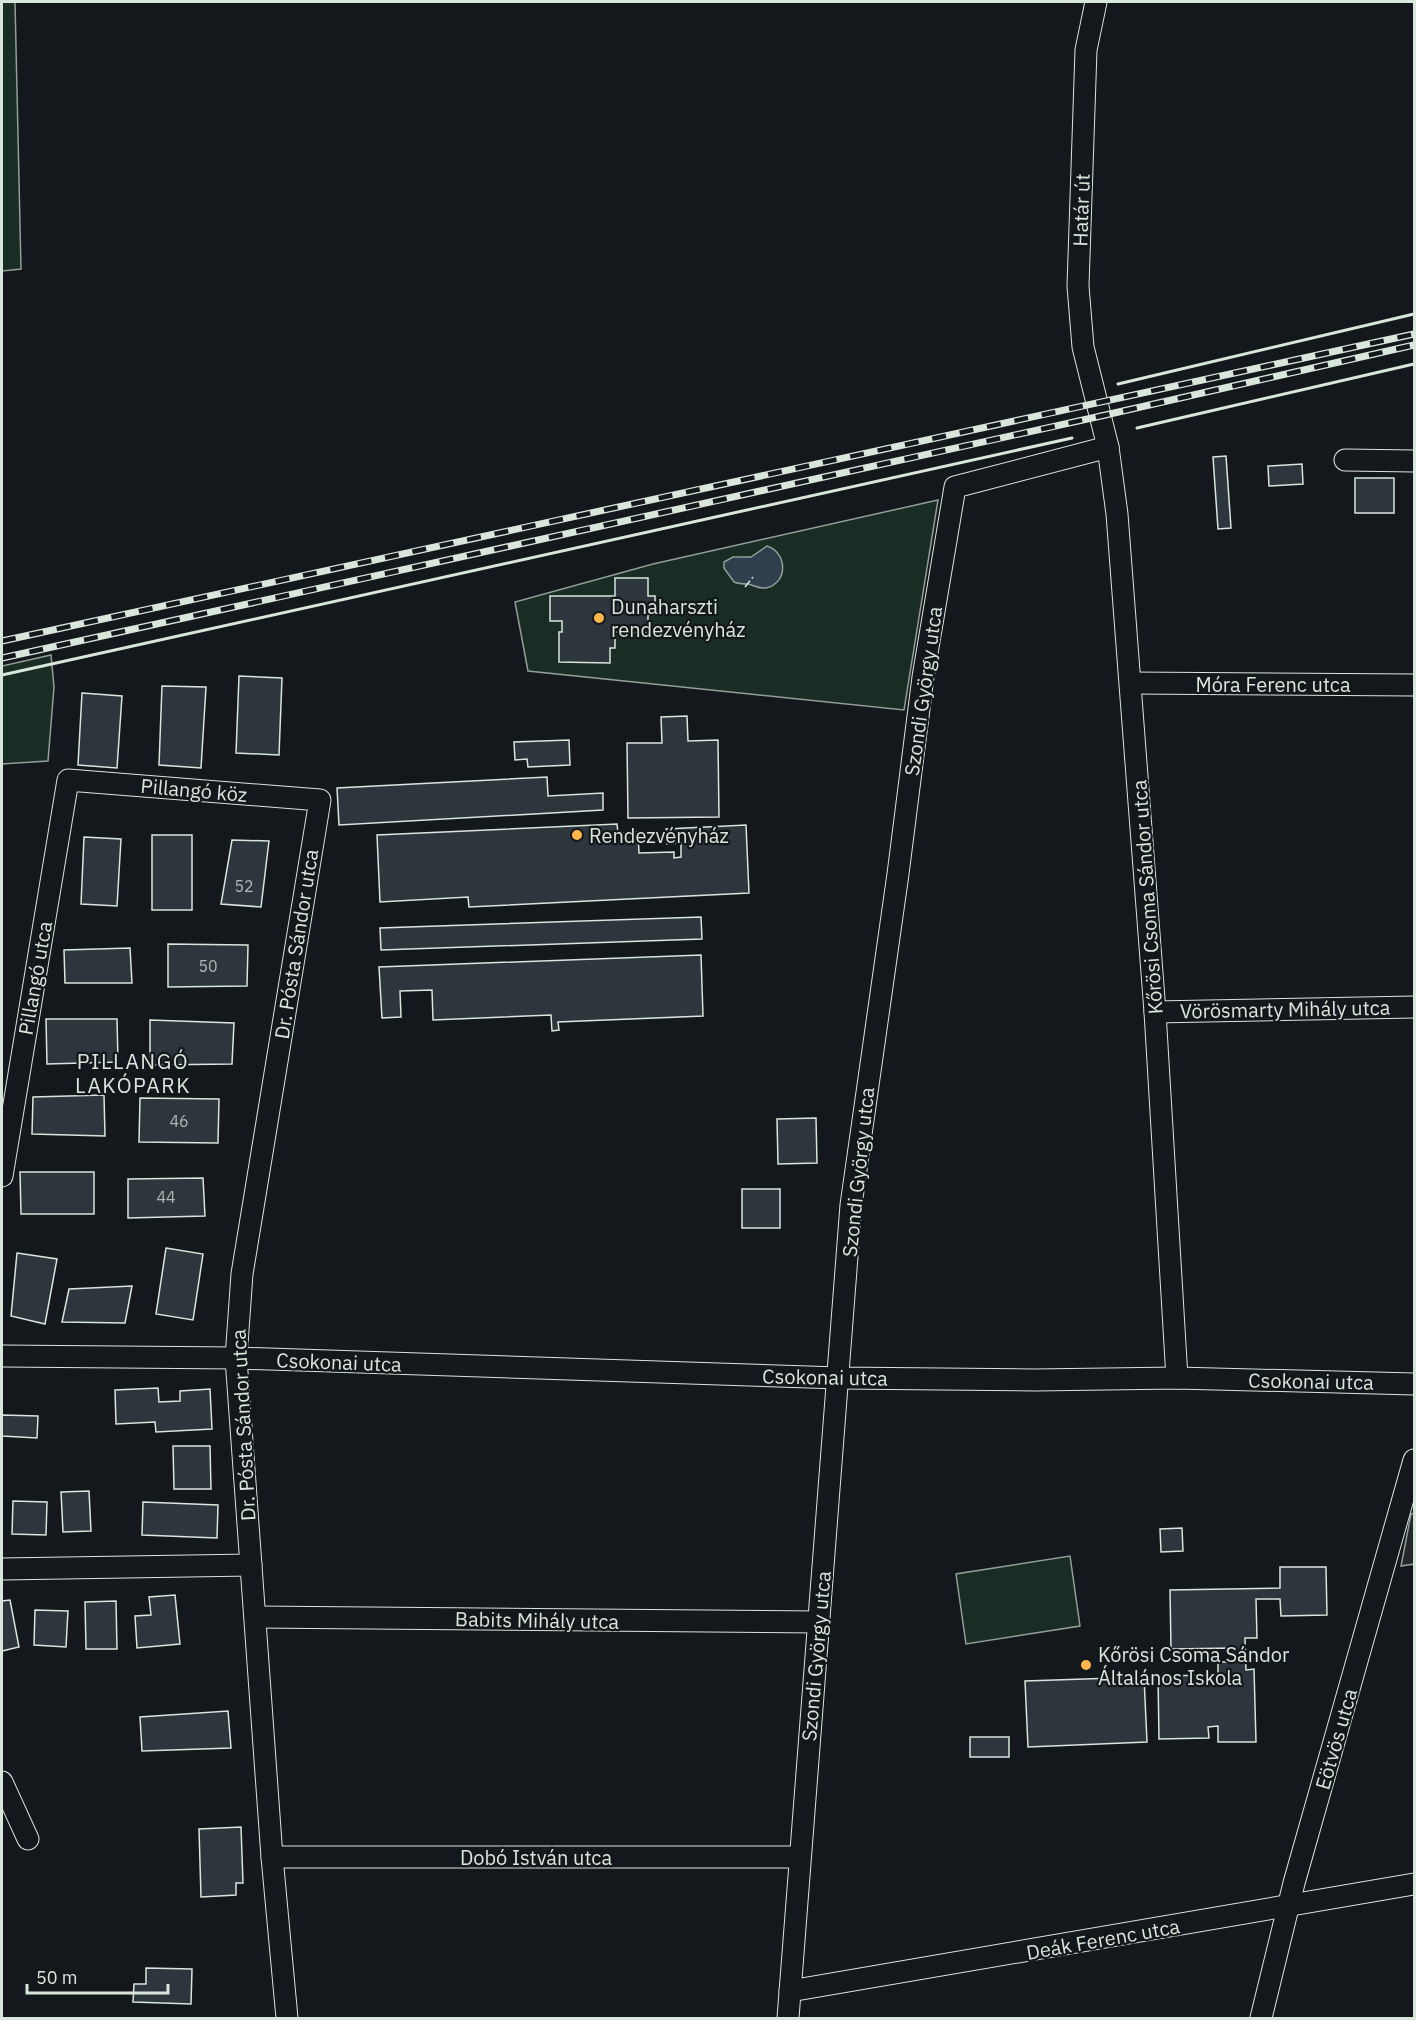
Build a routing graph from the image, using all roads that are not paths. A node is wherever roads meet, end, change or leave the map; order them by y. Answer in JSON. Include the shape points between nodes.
{"nodes":[{"id":1,"x":1096,"y":2,"type":"edge"},
{"id":2,"x":1101,"y":416,"type":"joint"},
{"id":3,"x":1108,"y":447,"type":"junction"},
{"id":4,"x":1345,"y":460,"type":"dead end"},
{"id":5,"x":1414,"y":461,"type":"edge"},
{"id":6,"x":1131,"y":683,"type":"junction"},
{"id":7,"x":1414,"y":685,"type":"edge"},
{"id":8,"x":68,"y":780,"type":"joint"},
{"id":9,"x":320,"y":800,"type":"joint"},
{"id":10,"x":1414,"y":1006,"type":"edge"},
{"id":11,"x":1155,"y":1012,"type":"junction"},
{"id":12,"x":2,"y":1176,"type":"edge"},
{"id":13,"x":2,"y":1356,"type":"edge"},
{"id":14,"x":236,"y":1358,"type":"junction"},
{"id":15,"x":839,"y":1378,"type":"junction"},
{"id":16,"x":1177,"y":1378,"type":"junction"},
{"id":17,"x":1414,"y":1384,"type":"edge"},
{"id":18,"x":1414,"y":1460,"type":"edge"},
{"id":19,"x":251,"y":1565,"type":"junction"},
{"id":20,"x":2,"y":1569,"type":"edge"},
{"id":21,"x":256,"y":1617,"type":"junction"},
{"id":22,"x":819,"y":1622,"type":"junction"},
{"id":23,"x":2,"y":1782,"type":"edge"},
{"id":24,"x":28,"y":1839,"type":"dead end"},
{"id":25,"x":272,"y":1857,"type":"junction"},
{"id":26,"x":800,"y":1857,"type":"junction"},
{"id":27,"x":1414,"y":1884,"type":"edge"},
{"id":28,"x":1289,"y":1907,"type":"junction"},
{"id":29,"x":790,"y":1991,"type":"junction"},
{"id":30,"x":287,"y":2019,"type":"edge"},
{"id":31,"x":788,"y":2019,"type":"edge"},
{"id":32,"x":1261,"y":2019,"type":"edge"}],
"edges":[{"from":1,"to":2,"type":"street","name":"Határ út","via":[[1086,50],[1078,286],[1083,348]]},
{"from":2,"to":3,"type":"street","name":"Kőrösi Csoma Sándor utca"},
{"from":3,"to":6,"type":"street","name":"Kőrösi Csoma Sándor utca"},
{"from":3,"to":15,"type":"street","name":"Szondi György utca","via":[[955,488],[923,677],[854,1181]]},
{"from":4,"to":5,"type":"street"},
{"from":6,"to":7,"type":"street","name":"Móra Ferenc utca"},
{"from":6,"to":11,"type":"street","name":"Kőrösi Csoma Sándor utca"},
{"from":8,"to":9,"type":"street","name":"Pillangó köz"},
{"from":8,"to":12,"type":"street","name":"Pillangó utca"},
{"from":9,"to":14,"type":"street","name":"Dr. Pósta Sándor utca","via":[[242,1275]]},
{"from":10,"to":11,"type":"street","name":"Vörösmarty Mihály utca"},
{"from":11,"to":16,"type":"street","name":"Kőrösi Csoma Sándor utca"},
{"from":13,"to":14,"type":"street","name":"Csokonai utca"},
{"from":14,"to":15,"type":"street","name":"Csokonai utca"},
{"from":14,"to":19,"type":"street","name":"Dr. Pósta Sándor utca"},
{"from":15,"to":16,"type":"street","name":"Csokonai utca"},
{"from":15,"to":22,"type":"street","name":"Szondi György utca"},
{"from":16,"to":17,"type":"street","name":"Csokonai utca"},
{"from":18,"to":28,"type":"street","name":"Eötvös utca"},
{"from":19,"to":20,"type":"street"},
{"from":19,"to":21,"type":"street","name":"Dr. Pósta Sándor utca"},
{"from":21,"to":22,"type":"street","name":"Babits Mihály utca"},
{"from":21,"to":25,"type":"street","name":"Dr. Pósta Sándor utca"},
{"from":22,"to":26,"type":"street","name":"Szondi György utca"},
{"from":23,"to":24,"type":"street"},
{"from":25,"to":26,"type":"street","name":"Dobó István utca"},
{"from":25,"to":30,"type":"street","name":"Dr. Pósta Sándor utca"},
{"from":26,"to":29,"type":"street","name":"Szondi György utca"},
{"from":27,"to":28,"type":"street","name":"Deák Ferenc utca"},
{"from":28,"to":29,"type":"street","name":"Deák Ferenc utca"},
{"from":28,"to":32,"type":"street","name":"Eötvös utca"},
{"from":29,"to":31,"type":"street","name":"Szondi György utca"}]}
